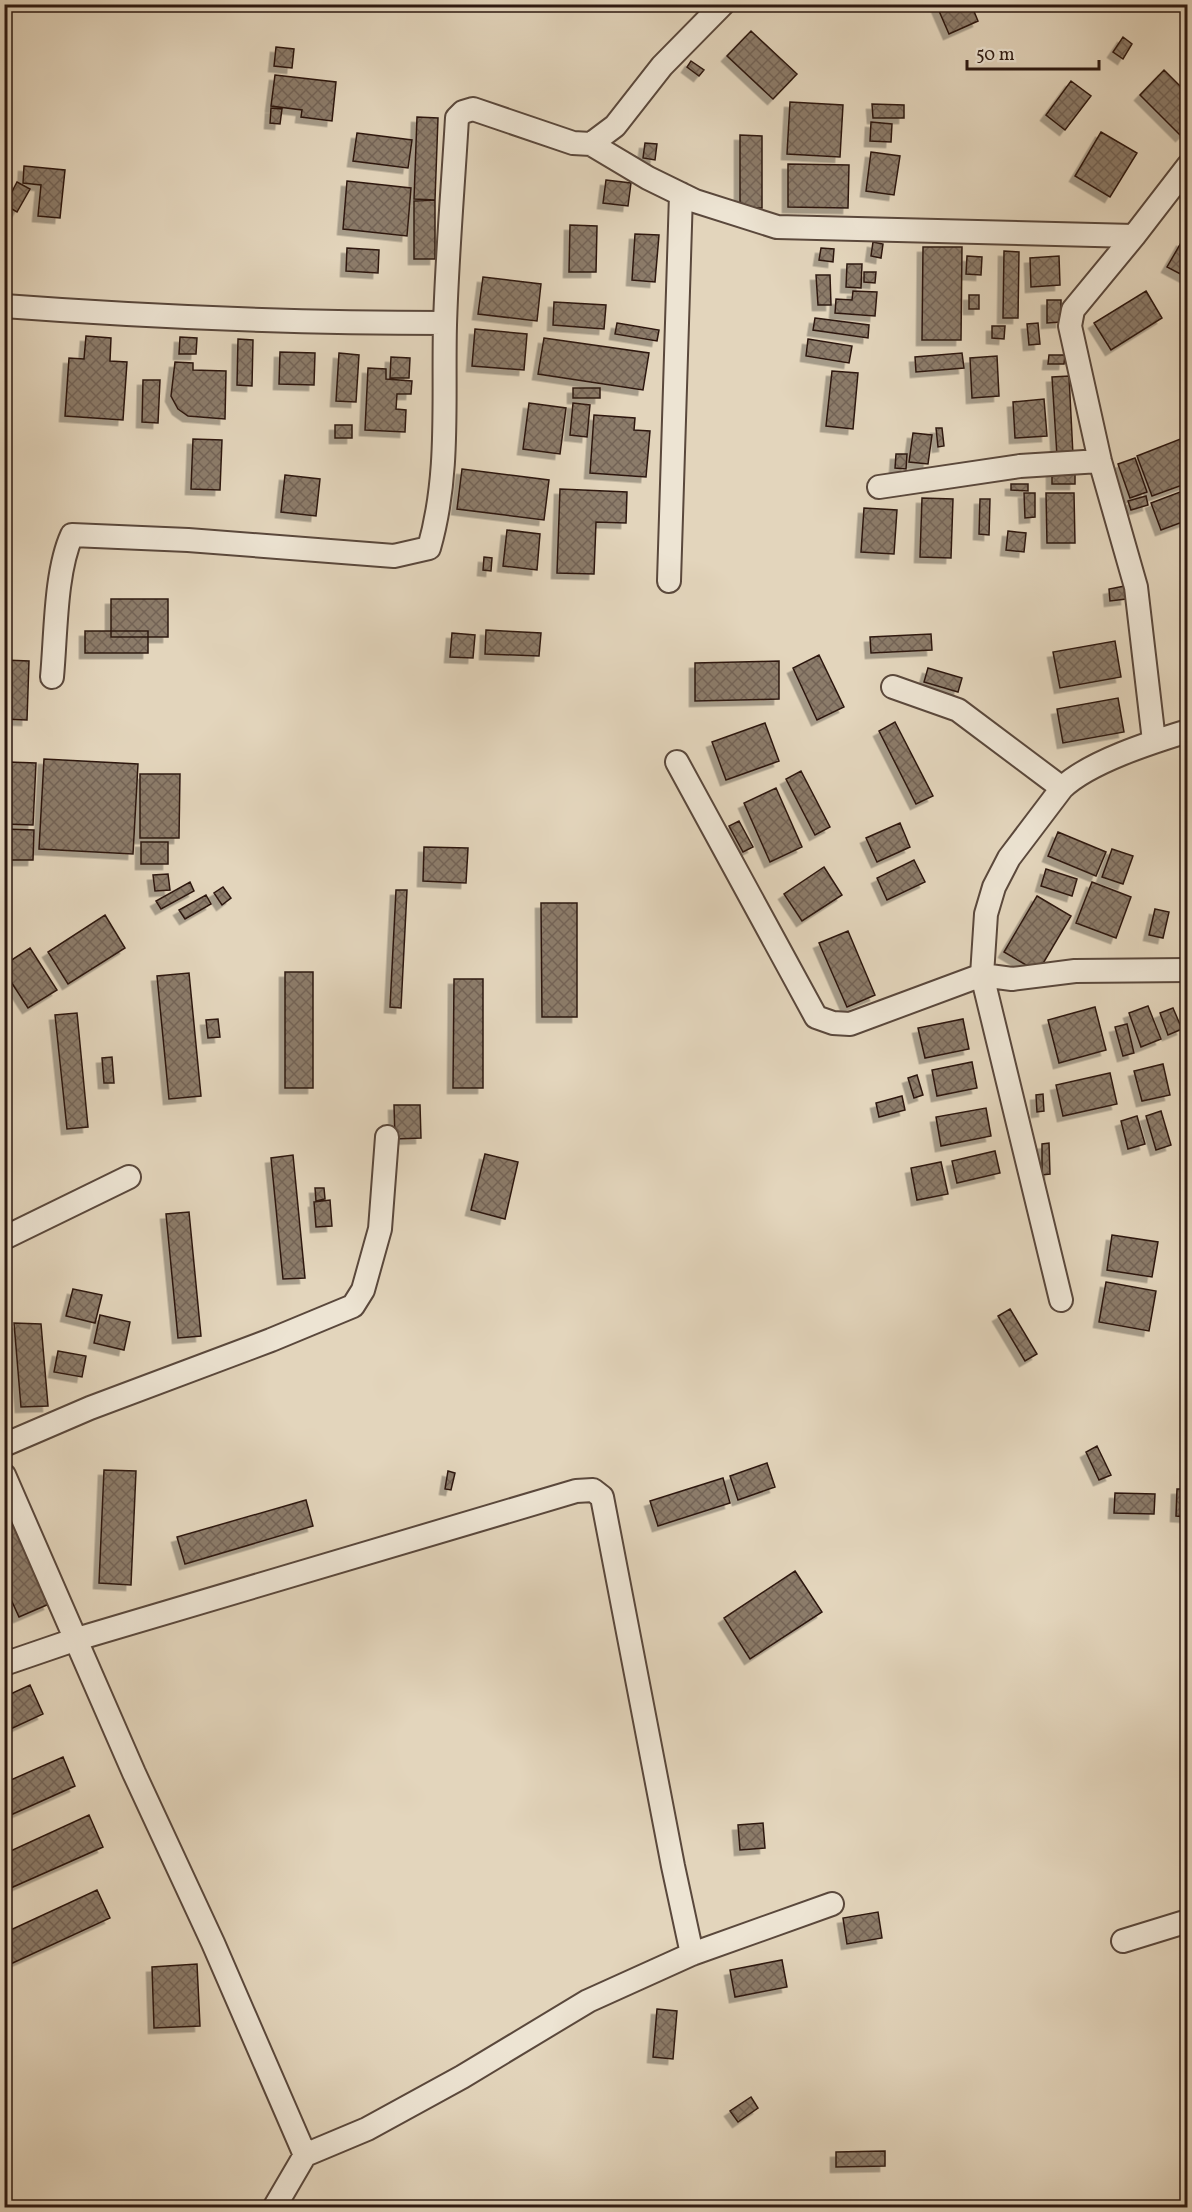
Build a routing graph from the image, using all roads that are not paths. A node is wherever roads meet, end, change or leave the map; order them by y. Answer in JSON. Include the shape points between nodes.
{"nodes":[{"id":1,"x":723,"y":4,"type":"edge"},
{"id":2,"x":591,"y":144,"type":"junction"},
{"id":3,"x":1188,"y":166,"type":"edge"},
{"id":4,"x":681,"y":194,"type":"junction"},
{"id":5,"x":1134,"y":236,"type":"junction"},
{"id":6,"x":4,"y":306,"type":"edge"},
{"id":7,"x":445,"y":323,"type":"junction"},
{"id":8,"x":1100,"y":461,"type":"junction"},
{"id":9,"x":879,"y":487,"type":"dead end"},
{"id":10,"x":669,"y":581,"type":"dead end"},
{"id":11,"x":52,"y":677,"type":"dead end"},
{"id":12,"x":893,"y":687,"type":"dead end"},
{"id":13,"x":1188,"y":731,"type":"edge"},
{"id":14,"x":1154,"y":741,"type":"junction"},
{"id":15,"x":678,"y":762,"type":"dead end"},
{"id":16,"x":1062,"y":788,"type":"junction"},
{"id":17,"x":1188,"y":970,"type":"edge"},
{"id":18,"x":982,"y":975,"type":"junction"},
{"id":19,"x":387,"y":1137,"type":"dead end"},
{"id":20,"x":129,"y":1177,"type":"dead end"},
{"id":21,"x":4,"y":1238,"type":"edge"},
{"id":22,"x":1061,"y":1300,"type":"dead end"},
{"id":23,"x":4,"y":1445,"type":"edge"},
{"id":24,"x":4,"y":1475,"type":"edge"},
{"id":25,"x":77,"y":1639,"type":"junction"},
{"id":26,"x":4,"y":1664,"type":"edge"},
{"id":27,"x":832,"y":1904,"type":"dead end"},
{"id":28,"x":1188,"y":1921,"type":"edge"},
{"id":29,"x":1123,"y":1941,"type":"dead end"},
{"id":30,"x":692,"y":1954,"type":"junction"},
{"id":31,"x":305,"y":2155,"type":"junction"},
{"id":32,"x":274,"y":2208,"type":"edge"}],
"edges":[{"from":1,"to":2,"type":"street","via":[[662,66],[615,126]]},
{"from":2,"to":4,"type":"street"},
{"from":2,"to":7,"type":"street","via":[[573,143],[485,111],[473,109],[457,118]]},
{"from":3,"to":5,"type":"street"},
{"from":4,"to":5,"type":"street","via":[[777,227]]},
{"from":4,"to":10,"type":"street"},
{"from":5,"to":8,"type":"street","via":[[1073,310],[1070,326]]},
{"from":6,"to":7,"type":"street","via":[[285,321]]},
{"from":7,"to":11,"type":"street","via":[[444,471],[429,548],[394,556],[72,535],[62,569]]},
{"from":8,"to":9,"type":"street","via":[[1020,466]]},
{"from":8,"to":14,"type":"street","via":[[1136,587]]},
{"from":12,"to":16,"type":"street","via":[[958,710]]},
{"from":13,"to":14,"type":"street"},
{"from":14,"to":16,"type":"street","via":[[1083,772]]},
{"from":15,"to":18,"type":"street","via":[[816,1017],[850,1024]]},
{"from":16,"to":18,"type":"street","via":[[1009,858],[994,887],[986,914]]},
{"from":17,"to":18,"type":"street","via":[[1075,971],[1012,979]]},
{"from":18,"to":22,"type":"street"},
{"from":19,"to":23,"type":"street","via":[[380,1229],[363,1290],[353,1306]]},
{"from":20,"to":21,"type":"street"},
{"from":24,"to":25,"type":"street"},
{"from":25,"to":26,"type":"street"},
{"from":25,"to":30,"type":"street","via":[[565,1494],[593,1490],[602,1497]]},
{"from":25,"to":31,"type":"street"},
{"from":27,"to":30,"type":"street"},
{"from":28,"to":29,"type":"street"},
{"from":30,"to":31,"type":"street","via":[[588,2001],[367,2129]]},
{"from":31,"to":32,"type":"street"}]}
